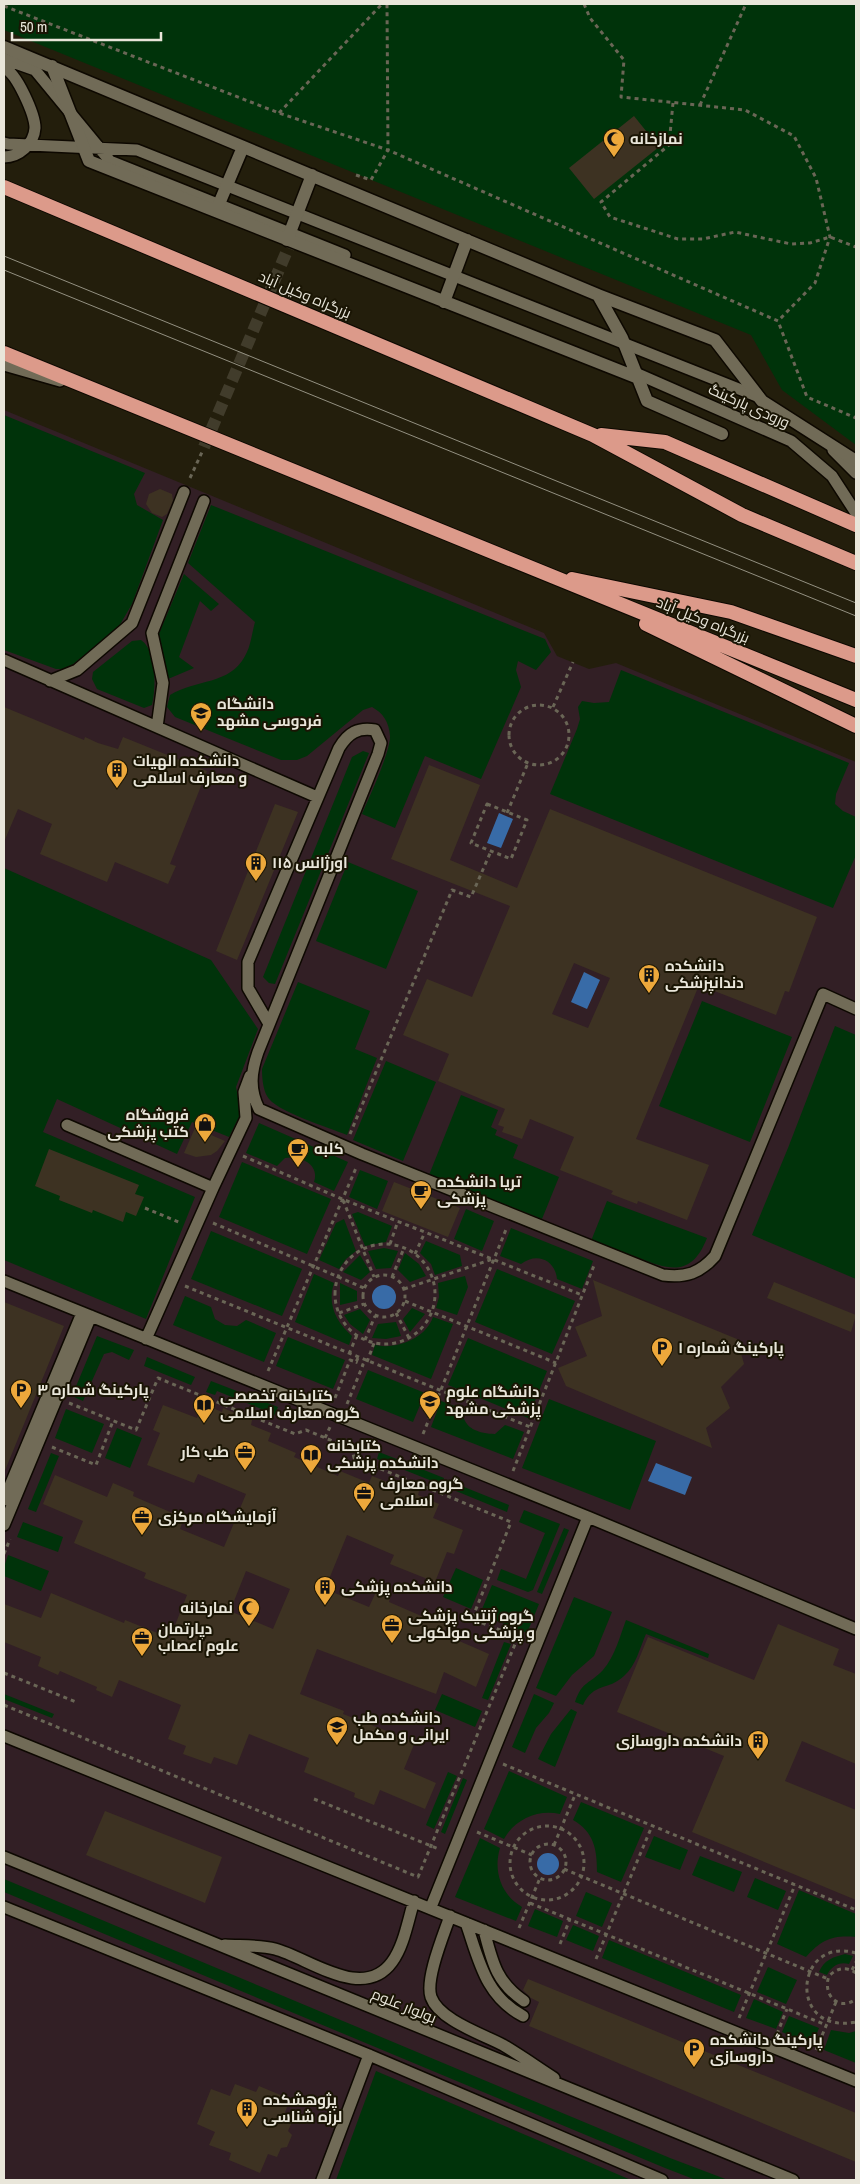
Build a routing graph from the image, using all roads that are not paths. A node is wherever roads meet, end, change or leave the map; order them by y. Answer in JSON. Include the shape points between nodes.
{"nodes":[{"id":1,"x":4,"y":47,"type":"edge"},
{"id":2,"x":4,"y":59,"type":"edge"},
{"id":3,"x":52,"y":66,"type":"junction"},
{"id":4,"x":4,"y":68,"type":"edge"},
{"id":5,"x":4,"y":142,"type":"edge"},
{"id":6,"x":243,"y":146,"type":"junction"},
{"id":7,"x":4,"y":157,"type":"edge"},
{"id":8,"x":312,"y":175,"type":"junction"},
{"id":9,"x":4,"y":187,"type":"edge"},
{"id":10,"x":216,"y":211,"type":"junction"},
{"id":11,"x":287,"y":240,"type":"junction"},
{"id":12,"x":467,"y":240,"type":"junction"},
{"id":13,"x":598,"y":295,"type":"junction"},
{"id":14,"x":444,"y":302,"type":"junction"},
{"id":15,"x":4,"y":353,"type":"edge"},
{"id":16,"x":4,"y":365,"type":"edge"},
{"id":17,"x":638,"y":378,"type":"junction"},
{"id":18,"x":105,"y":395,"type":"junction"},
{"id":19,"x":722,"y":434,"type":"dead end"},
{"id":20,"x":593,"y":435,"type":"junction"},
{"id":21,"x":856,"y":461,"type":"edge"},
{"id":22,"x":856,"y":473,"type":"edge"},
{"id":23,"x":184,"y":492,"type":"dead end"},
{"id":24,"x":204,"y":501,"type":"dead end"},
{"id":25,"x":856,"y":513,"type":"edge"},
{"id":26,"x":856,"y":525,"type":"edge"},
{"id":27,"x":856,"y":563,"type":"edge"},
{"id":28,"x":537,"y":571,"type":"junction"},
{"id":29,"x":132,"y":623,"type":"junction"},
{"id":30,"x":152,"y":633,"type":"junction"},
{"id":31,"x":856,"y":656,"type":"edge"},
{"id":32,"x":4,"y":660,"type":"edge"},
{"id":33,"x":50,"y":681,"type":"junction"},
{"id":34,"x":856,"y":700,"type":"edge"},
{"id":35,"x":856,"y":726,"type":"edge"},
{"id":36,"x":157,"y":727,"type":"junction"},
{"id":37,"x":317,"y":797,"type":"junction"},
{"id":38,"x":856,"y":1009,"type":"edge"},
{"id":39,"x":269,"y":1024,"type":"junction"},
{"id":40,"x":251,"y":1072,"type":"junction"},
{"id":41,"x":259,"y":1109,"type":"junction"},
{"id":42,"x":246,"y":1118,"type":"junction"},
{"id":43,"x":67,"y":1125,"type":"dead end"},
{"id":44,"x":213,"y":1188,"type":"junction"},
{"id":45,"x":4,"y":1281,"type":"edge"},
{"id":46,"x":86,"y":1314,"type":"junction"},
{"id":47,"x":146,"y":1338,"type":"junction"},
{"id":48,"x":4,"y":1500,"type":"edge"},
{"id":49,"x":588,"y":1517,"type":"junction"},
{"id":50,"x":4,"y":1525,"type":"edge"},
{"id":51,"x":856,"y":1629,"type":"edge"},
{"id":52,"x":4,"y":1736,"type":"edge"},
{"id":53,"x":4,"y":1857,"type":"edge"},
{"id":54,"x":414,"y":1901,"type":"junction"},
{"id":55,"x":4,"y":1907,"type":"edge"},
{"id":56,"x":431,"y":1908,"type":"junction"},
{"id":57,"x":450,"y":1916,"type":"junction"},
{"id":58,"x":466,"y":1923,"type":"junction"},
{"id":59,"x":484,"y":1930,"type":"junction"},
{"id":60,"x":213,"y":1944,"type":"junction"},
{"id":61,"x":524,"y":2001,"type":"dead end"},
{"id":62,"x":523,"y":2016,"type":"dead end"},
{"id":63,"x":369,"y":2055,"type":"junction"},
{"id":64,"x":856,"y":2081,"type":"edge"},
{"id":65,"x":579,"y":2093,"type":"junction"},
{"id":66,"x":322,"y":2180,"type":"edge"},
{"id":67,"x":662,"y":2180,"type":"edge"},
{"id":68,"x":793,"y":2180,"type":"edge"}],
"edges":[{"from":1,"to":3,"type":"street"},
{"from":2,"to":25,"type":"lane","name":"ورودی پارکینگ","via":[[35,70],[110,161],[660,383],[791,441],[832,476]]},
{"from":3,"to":6,"type":"street"},
{"from":3,"to":10,"type":"street","via":[[88,161]]},
{"from":4,"to":7,"type":"lane","via":[[21,87],[35,126],[34,135],[24,149],[17,155]]},
{"from":5,"to":22,"type":"lane","via":[[137,150],[754,394],[824,441]]},
{"from":6,"to":8,"type":"street"},
{"from":6,"to":10,"type":"street"},
{"from":8,"to":11,"type":"street"},
{"from":8,"to":12,"type":"street"},
{"from":9,"to":20,"type":"highway","name":"بزرگراه وکیل آباد"},
{"from":10,"to":11,"type":"street"},
{"from":11,"to":14,"type":"street"},
{"from":12,"to":13,"type":"street"},
{"from":12,"to":14,"type":"street"},
{"from":13,"to":17,"type":"street","via":[[622,338]]},
{"from":13,"to":21,"type":"street","via":[[715,340],[762,401]]},
{"from":14,"to":17,"type":"street"},
{"from":15,"to":18,"type":"highway","name":"بزرگراه وکیل آباد"},
{"from":16,"to":18,"type":"lane"},
{"from":17,"to":19,"type":"street","via":[[647,401]]},
{"from":18,"to":28,"type":"highway","name":"بزرگراه وکیل آباد"},
{"from":20,"to":26,"type":"highway","name":"بزرگراه وکیل آباد","via":[[665,442]]},
{"from":20,"to":27,"type":"highway","name":"بزرگراه وکیل آباد","via":[[742,515]]},
{"from":23,"to":29,"type":"lane"},
{"from":24,"to":30,"type":"lane"},
{"from":28,"to":31,"type":"highway","name":"بزرگراه وکیل آباد","via":[[731,612]]},
{"from":28,"to":34,"type":"highway","name":"بزرگراه وکیل آباد"},
{"from":28,"to":35,"type":"highway"},
{"from":29,"to":30,"type":"lane"},
{"from":29,"to":33,"type":"lane","via":[[77,670]]},
{"from":30,"to":36,"type":"lane","via":[[163,683]]},
{"from":32,"to":33,"type":"lane"},
{"from":33,"to":36,"type":"lane"},
{"from":36,"to":37,"type":"lane"},
{"from":37,"to":39,"type":"lane","via":[[248,962],[248,988]]},
{"from":37,"to":39,"type":"lane","via":[[344,739],[363,728],[375,730],[381,743],[378,754]]},
{"from":38,"to":41,"type":"lane","via":[[823,994],[722,1243],[705,1267],[678,1277],[663,1276]]},
{"from":39,"to":40,"type":"lane"},
{"from":40,"to":41,"type":"lane","via":[[252,1093]]},
{"from":40,"to":42,"type":"lane","via":[[244,1092]]},
{"from":41,"to":42,"type":"lane"},
{"from":42,"to":44,"type":"lane"},
{"from":43,"to":44,"type":"lane"},
{"from":44,"to":47,"type":"lane"},
{"from":45,"to":46,"type":"lane"},
{"from":46,"to":47,"type":"lane"},
{"from":46,"to":48,"type":"lane"},
{"from":46,"to":50,"type":"lane"},
{"from":47,"to":49,"type":"lane"},
{"from":49,"to":51,"type":"lane"},
{"from":49,"to":56,"type":"lane"},
{"from":52,"to":54,"type":"lane"},
{"from":53,"to":60,"type":"lane","name":"بولوار علوم"},
{"from":54,"to":56,"type":"lane"},
{"from":54,"to":60,"type":"lane","via":[[392,1962],[383,1971],[367,1978],[347,1978],[275,1949]]},
{"from":55,"to":63,"type":"lane"},
{"from":56,"to":57,"type":"lane"},
{"from":57,"to":58,"type":"lane"},
{"from":57,"to":65,"type":"lane","via":[[431,1982],[431,1996],[440,2010]]},
{"from":58,"to":59,"type":"lane"},
{"from":58,"to":62,"type":"lane","via":[[493,1992]]},
{"from":59,"to":61,"type":"lane","via":[[500,1978],[510,1992]]},
{"from":59,"to":64,"type":"lane"},
{"from":60,"to":65,"type":"lane","name":"بولوار علوم"},
{"from":63,"to":66,"type":"lane"},
{"from":63,"to":67,"type":"lane"},
{"from":65,"to":68,"type":"lane","name":"بولوار علوم"}]}
